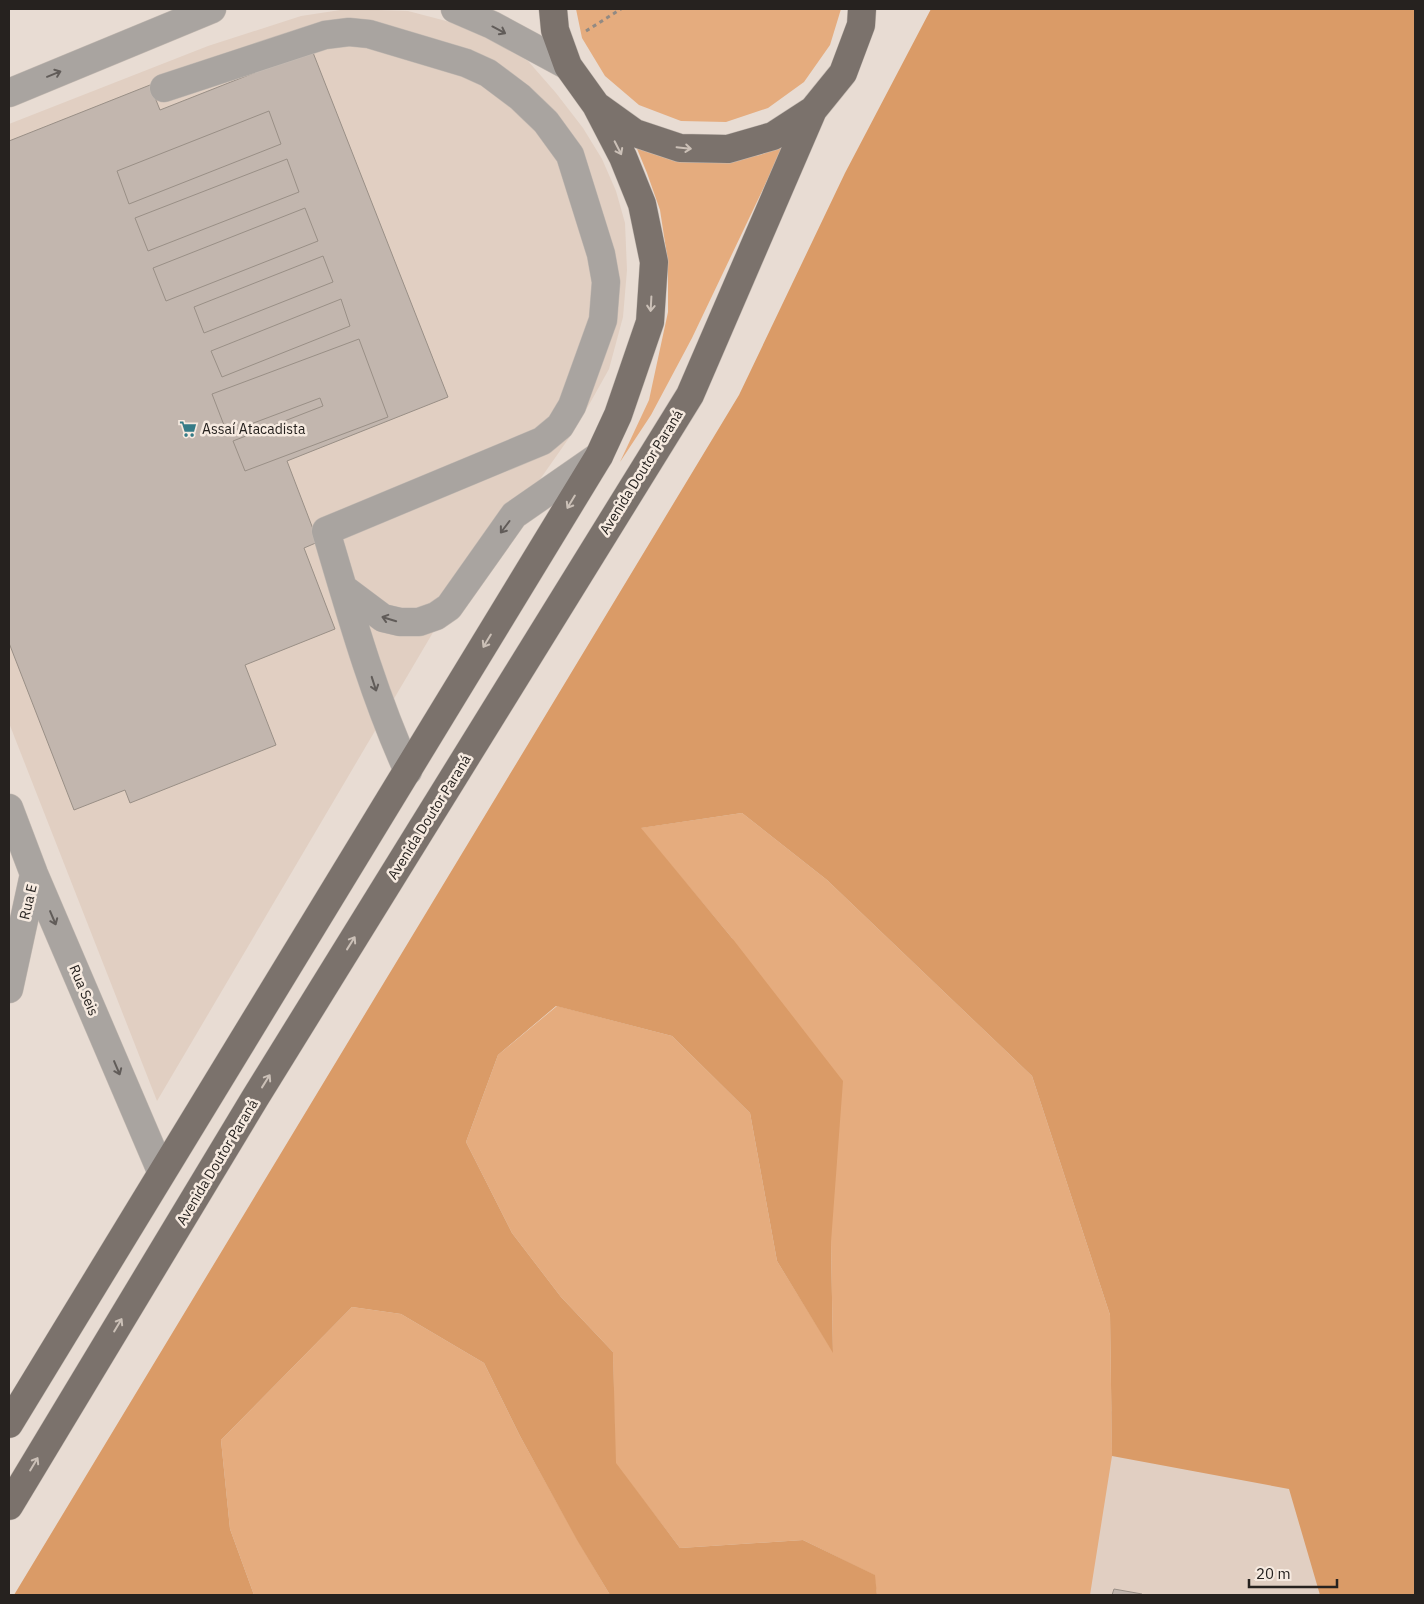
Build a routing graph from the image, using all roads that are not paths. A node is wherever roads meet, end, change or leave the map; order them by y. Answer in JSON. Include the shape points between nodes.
{"nodes":[{"id":1,"x":455,"y":9,"type":"edge"},
{"id":2,"x":553,"y":9,"type":"edge"},
{"id":3,"x":213,"y":10,"type":"edge"},
{"id":4,"x":865,"y":14,"type":"edge"},
{"id":5,"x":568,"y":66,"type":"junction"},
{"id":6,"x":164,"y":88,"type":"dead end"},
{"id":7,"x":9,"y":92,"type":"edge"},
{"id":8,"x":596,"y":105,"type":"junction"},
{"id":9,"x":813,"y":110,"type":"junction"},
{"id":10,"x":599,"y":456,"type":"junction"},
{"id":11,"x":343,"y":588,"type":"junction"},
{"id":12,"x":408,"y":771,"type":"junction"},
{"id":13,"x":9,"y":808,"type":"edge"},
{"id":14,"x":34,"y":874,"type":"junction"},
{"id":15,"x":10,"y":979,"type":"edge"},
{"id":16,"x":161,"y":1171,"type":"junction"},
{"id":17,"x":9,"y":1424,"type":"edge"},
{"id":18,"x":9,"y":1506,"type":"edge"}],
"edges":[{"from":1,"to":5,"type":"street","one_way":true},
{"from":2,"to":5,"type":"main road","via":[[555,30]]},
{"from":7,"to":3,"type":"street","one_way":true},
{"from":4,"to":9,"type":"main road","via":[[843,72]]},
{"from":5,"to":8,"type":"main road"},
{"from":6,"to":11,"type":"street","via":[[325,36],[349,32],[370,34],[466,62],[488,73],[546,122],[570,155],[601,254],[606,282],[603,320],[572,406],[560,426],[542,441],[326,531]]},
{"from":8,"to":9,"type":"main road","one_way":true,"via":[[635,133],[680,148],[728,149],[773,136]]},
{"from":8,"to":10,"type":"main road","one_way":true,"via":[[623,157],[642,204],[654,262],[650,322],[618,415]]},
{"from":18,"to":9,"type":"main road","name":"Avenida Doutor Paraná","one_way":true,"via":[[256,1098],[690,395]]},
{"from":10,"to":11,"type":"street","one_way":true,"via":[[514,515],[449,607],[436,616],[419,622],[383,618]]},
{"from":10,"to":12,"type":"main road","one_way":true},
{"from":11,"to":12,"type":"street","one_way":true,"via":[[392,736]]},
{"from":12,"to":16,"type":"main road"},
{"from":13,"to":14,"type":"street","name":"Rua Seis"},
{"from":14,"to":15,"type":"street","name":"Rua E"},
{"from":14,"to":16,"type":"street","name":"Rua Seis","one_way":true},
{"from":16,"to":17,"type":"main road"}]}
